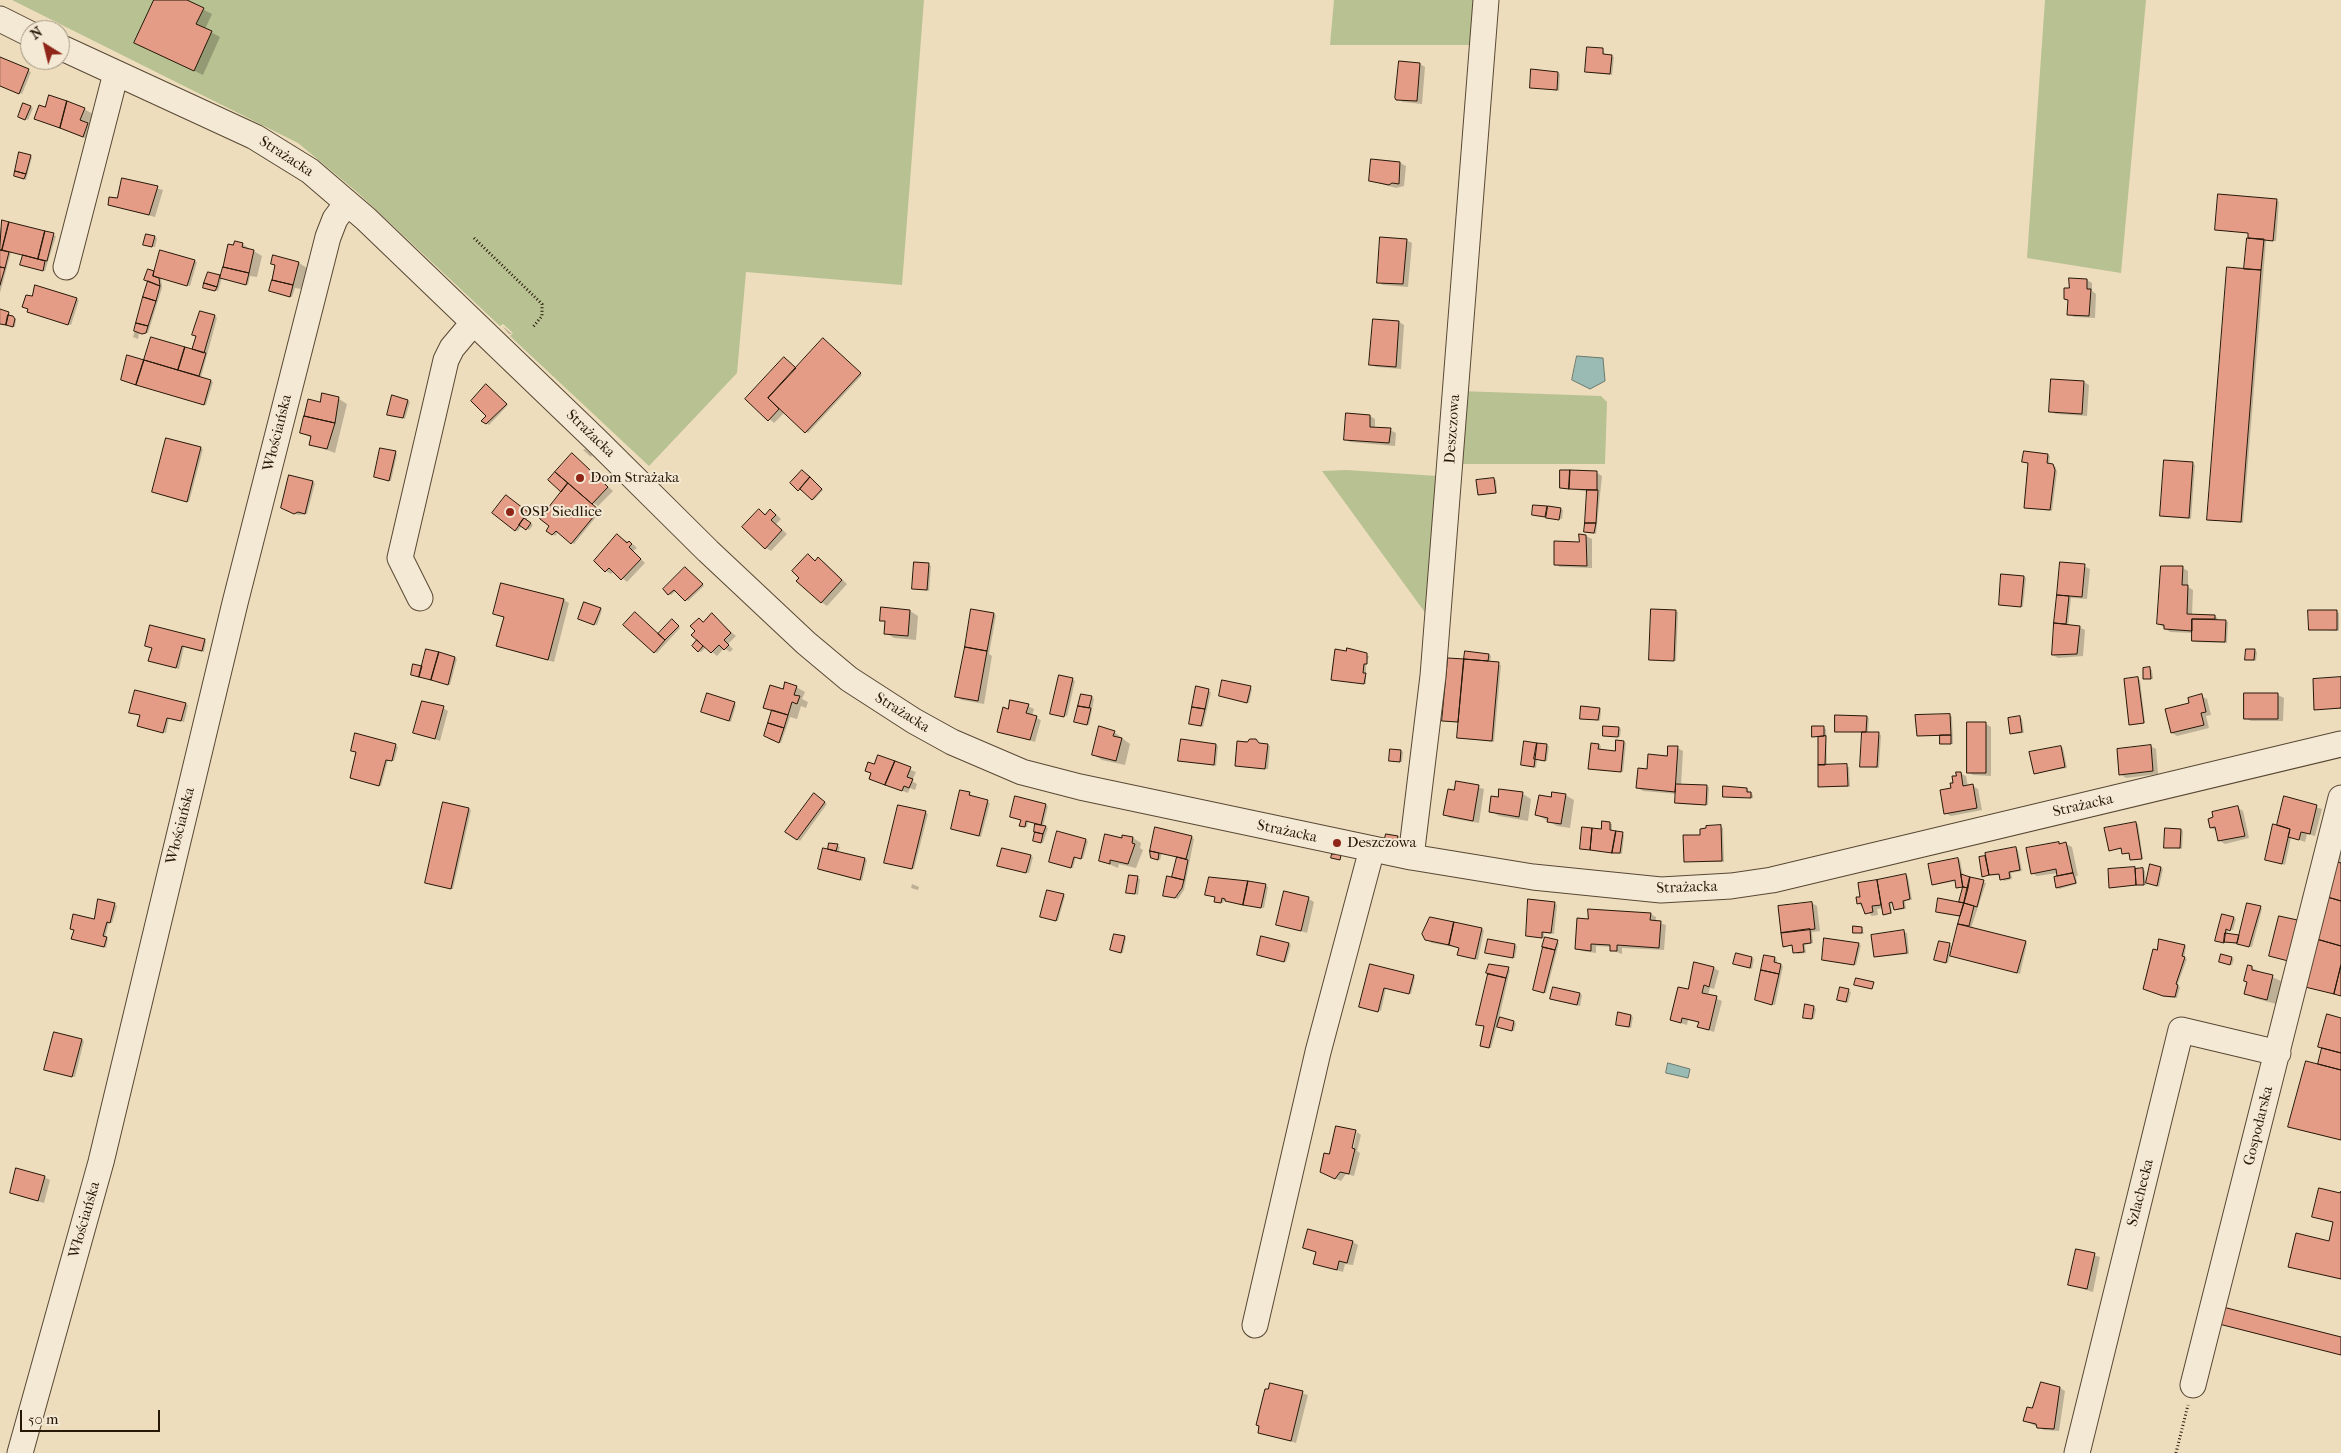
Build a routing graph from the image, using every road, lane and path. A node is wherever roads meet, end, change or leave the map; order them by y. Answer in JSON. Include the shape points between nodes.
{"nodes":[{"id":1,"x":1486,"y":0,"type":"edge"},
{"id":2,"x":0,"y":19,"type":"edge"},
{"id":3,"x":20,"y":29,"type":"edge"},
{"id":4,"x":70,"y":52,"type":"edge"},
{"id":5,"x":116,"y":73,"type":"junction"},
{"id":6,"x":347,"y":203,"type":"junction"},
{"id":7,"x":474,"y":238,"type":"dead end"},
{"id":8,"x":66,"y":267,"type":"dead end"},
{"id":9,"x":473,"y":323,"type":"junction"},
{"id":10,"x":533,"y":327,"type":"dead end"},
{"id":11,"x":420,"y":598,"type":"dead end"},
{"id":12,"x":2341,"y":744,"type":"edge"},
{"id":13,"x":2341,"y":798,"type":"edge"},
{"id":14,"x":1372,"y":849,"type":"junction"},
{"id":15,"x":1411,"y":858,"type":"junction"},
{"id":16,"x":2278,"y":1053,"type":"junction"},
{"id":17,"x":1255,"y":1324,"type":"dead end"},
{"id":18,"x":2193,"y":1385,"type":"joint"},
{"id":19,"x":20,"y":1453,"type":"edge"},
{"id":20,"x":2077,"y":1453,"type":"edge"},
{"id":21,"x":2176,"y":1453,"type":"edge"}],
"edges":[{"from":1,"to":15,"type":"street","name":"Deszczowa","via":[[1434,667]]},
{"from":2,"to":3,"type":"street"},
{"from":4,"to":5,"type":"street","name":"Strażacka"},
{"from":5,"to":6,"type":"street","name":"Strażacka","via":[[255,137],[310,171]]},
{"from":5,"to":8,"type":"street"},
{"from":6,"to":9,"type":"street","name":"Strażacka"},
{"from":6,"to":19,"type":"street","name":"Włościańska","via":[[335,219],[328,237],[235,603],[101,1162]]},
{"from":7,"to":10,"type":"path","via":[[542,304],[542,316]]},
{"from":9,"to":11,"type":"street","via":[[446,360],[400,558]]},
{"from":9,"to":14,"type":"street","name":"Strażacka","via":[[800,638],[849,678],[914,721],[952,742],[1022,772]]},
{"from":12,"to":15,"type":"street","name":"Strażacka","via":[[1772,880],[1731,886],[1642,889],[1532,877]]},
{"from":13,"to":16,"type":"street","name":"Gospodarska"},
{"from":14,"to":15,"type":"street","name":"Strażacka"},
{"from":14,"to":17,"type":"street","via":[[1318,1052]]},
{"from":16,"to":18,"type":"street","name":"Gospodarska"},
{"from":16,"to":20,"type":"street","name":"Szlachecka","via":[[2181,1030]]},
{"from":18,"to":21,"type":"path"}]}
